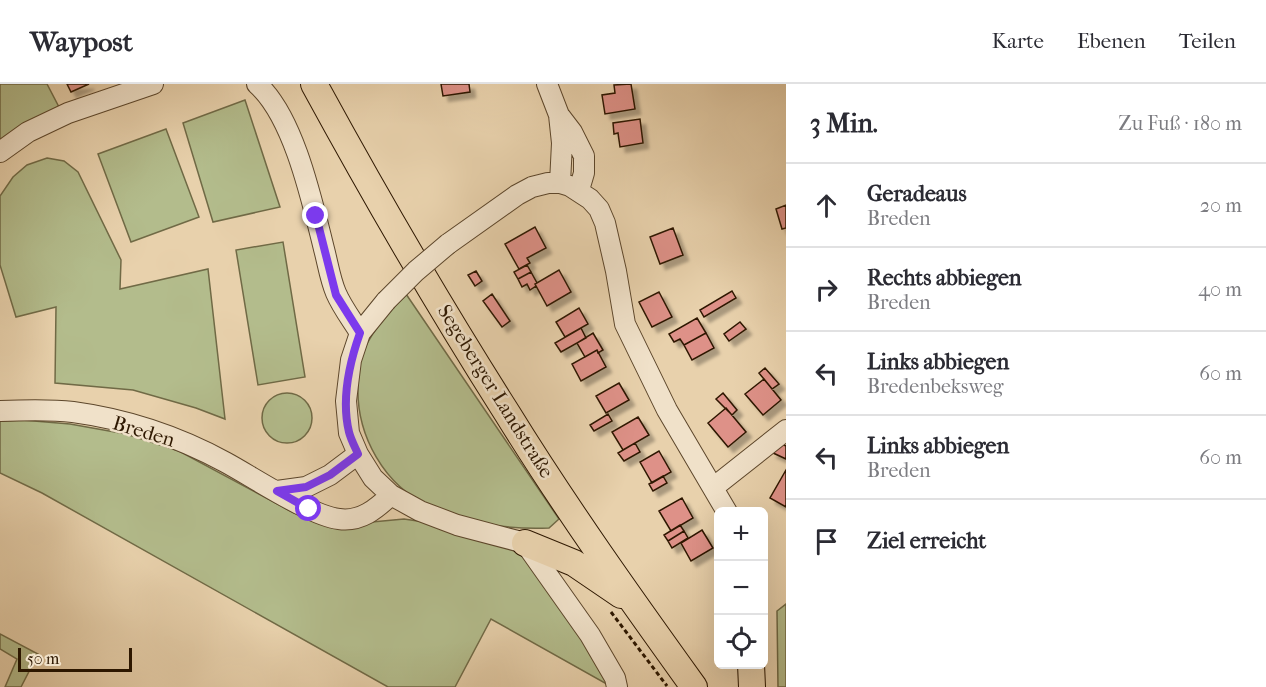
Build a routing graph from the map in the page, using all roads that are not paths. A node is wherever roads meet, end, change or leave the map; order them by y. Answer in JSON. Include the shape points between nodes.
{"nodes":[{"id":1,"x":153,"y":84,"type":"edge"},
{"id":2,"x":256,"y":84,"type":"edge"},
{"id":3,"x":314,"y":84,"type":"edge"},
{"id":4,"x":547,"y":84,"type":"edge"},
{"id":5,"x":560,"y":115,"type":"junction"},
{"id":6,"x":0,"y":152,"type":"edge"},
{"id":7,"x":560,"y":183,"type":"junction"},
{"id":8,"x":579,"y":190,"type":"junction"},
{"id":9,"x":360,"y":333,"type":"junction"},
{"id":10,"x":0,"y":411,"type":"edge"},
{"id":11,"x":786,"y":430,"type":"edge"},
{"id":12,"x":358,"y":454,"type":"junction"},
{"id":13,"x":714,"y":488,"type":"junction"},
{"id":14,"x":277,"y":491,"type":"junction"},
{"id":15,"x":391,"y":495,"type":"junction"},
{"id":16,"x":724,"y":507,"type":"edge"},
{"id":17,"x":525,"y":543,"type":"junction"},
{"id":18,"x":636,"y":606,"type":"junction"},
{"id":19,"x":751,"y":669,"type":"edge"},
{"id":20,"x":617,"y":687,"type":"edge"},
{"id":21,"x":694,"y":687,"type":"edge"},
{"id":22,"x":752,"y":687,"type":"edge"}],
"edges":[{"from":1,"to":6,"type":"street","via":[[68,113],[28,132]]},
{"from":2,"to":9,"type":"street","via":[[276,108],[290,137],[306,179],[336,295]]},
{"from":3,"to":18,"type":"main road","name":"Segeberger Landstraße","via":[[507,415]]},
{"from":4,"to":5,"type":"street"},
{"from":5,"to":7,"type":"street"},
{"from":5,"to":8,"type":"street","via":[[584,156]]},
{"from":7,"to":8,"type":"street"},
{"from":7,"to":9,"type":"street","bridge":true,"via":[[532,187],[517,195],[448,244],[386,301]]},
{"from":8,"to":13,"type":"street","via":[[599,209],[605,223],[625,324],[667,410]]},
{"from":9,"to":12,"type":"street","via":[[351,360],[346,400],[349,433]]},
{"from":10,"to":14,"type":"street","name":"Breden","via":[[74,412],[129,424],[222,460]]},
{"from":11,"to":13,"type":"street"},
{"from":12,"to":14,"type":"street","via":[[306,487]]},
{"from":12,"to":15,"type":"street","via":[[373,478]]},
{"from":13,"to":16,"type":"street"},
{"from":14,"to":15,"type":"street","name":"Breden","via":[[309,509],[338,519],[357,518],[375,510]]},
{"from":15,"to":17,"type":"street","via":[[457,525]]},
{"from":17,"to":18,"type":"main road","via":[[574,563]]},
{"from":17,"to":20,"type":"street","via":[[590,635]]},
{"from":18,"to":21,"type":"main road","name":"Segeberger Landstraße"},
{"from":19,"to":22,"type":"main road"}]}
